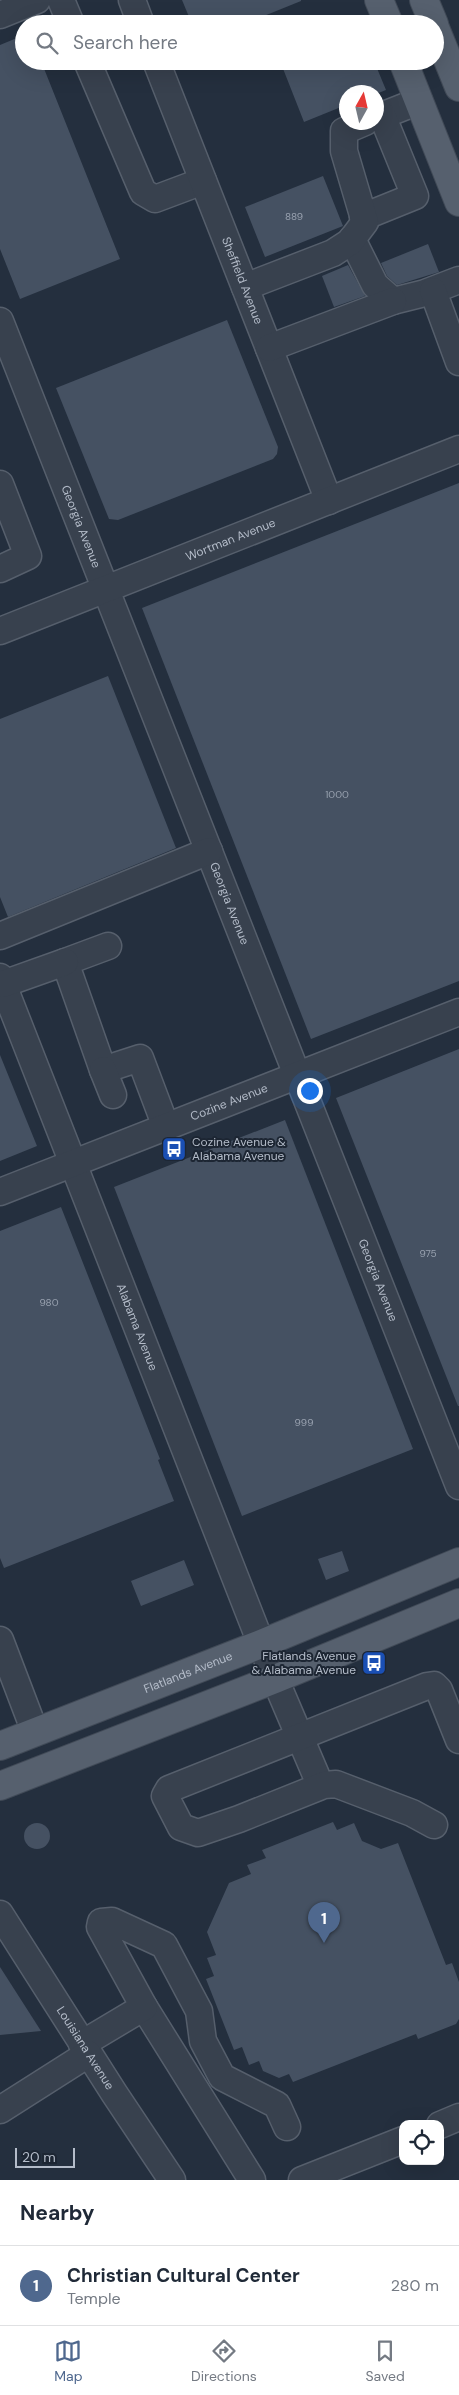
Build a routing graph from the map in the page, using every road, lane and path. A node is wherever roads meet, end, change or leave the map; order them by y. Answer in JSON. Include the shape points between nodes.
{"nodes":[{"id":1,"x":37,"y":0,"type":"edge"},
{"id":2,"x":61,"y":0,"type":"edge"},
{"id":3,"x":132,"y":0,"type":"edge"},
{"id":4,"x":379,"y":0,"type":"edge"},
{"id":5,"x":424,"y":0,"type":"edge"},
{"id":6,"x":0,"y":15,"type":"edge"},
{"id":7,"x":67,"y":15,"type":"edge"},
{"id":8,"x":138,"y":15,"type":"edge"},
{"id":9,"x":385,"y":15,"type":"edge"},
{"id":10,"x":430,"y":15,"type":"edge"},
{"id":11,"x":444,"y":50,"type":"edge"},
{"id":12,"x":91,"y":70,"type":"edge"},
{"id":13,"x":160,"y":70,"type":"edge"},
{"id":14,"x":407,"y":70,"type":"edge"},
{"id":15,"x":459,"y":87,"type":"edge"},
{"id":16,"x":419,"y":101,"type":"junction"},
{"id":17,"x":384,"y":115,"type":"edge"},
{"id":18,"x":361,"y":130,"type":"edge"},
{"id":19,"x":372,"y":130,"type":"edge"},
{"id":20,"x":203,"y":181,"type":"junction"},
{"id":21,"x":459,"y":202,"type":"edge"},
{"id":22,"x":358,"y":228,"type":"junction"},
{"id":23,"x":459,"y":280,"type":"edge"},
{"id":24,"x":245,"y":287,"type":"junction"},
{"id":25,"x":432,"y":291,"type":"junction"},
{"id":26,"x":393,"y":301,"type":"junction"},
{"id":27,"x":0,"y":322,"type":"edge"},
{"id":28,"x":269,"y":348,"type":"junction"},
{"id":29,"x":459,"y":362,"type":"edge"},
{"id":30,"x":459,"y":449,"type":"edge"},
{"id":31,"x":0,"y":484,"type":"edge"},
{"id":32,"x":329,"y":501,"type":"junction"},
{"id":33,"x":0,"y":569,"type":"edge"},
{"id":34,"x":106,"y":589,"type":"junction"},
{"id":35,"x":0,"y":630,"type":"edge"},
{"id":36,"x":209,"y":851,"type":"junction"},
{"id":37,"x":0,"y":936,"type":"edge"},
{"id":38,"x":108,"y":946,"type":"dead end"},
{"id":39,"x":65,"y":962,"type":"junction"},
{"id":40,"x":2,"y":981,"type":"edge"},
{"id":41,"x":459,"y":1012,"type":"edge"},
{"id":42,"x":103,"y":1070,"type":"junction"},
{"id":43,"x":297,"y":1076,"type":"junction"},
{"id":44,"x":114,"y":1095,"type":"dead end"},
{"id":45,"x":166,"y":1127,"type":"junction"},
{"id":46,"x":72,"y":1164,"type":"junction"},
{"id":47,"x":0,"y":1192,"type":"edge"},
{"id":48,"x":459,"y":1486,"type":"edge"},
{"id":49,"x":459,"y":1562,"type":"edge"},
{"id":50,"x":459,"y":1603,"type":"edge"},
{"id":51,"x":0,"y":1640,"type":"edge"},
{"id":52,"x":261,"y":1644,"type":"junction"},
{"id":53,"x":275,"y":1679,"type":"junction"},
{"id":54,"x":35,"y":1732,"type":"junction"},
{"id":55,"x":300,"y":1737,"type":"junction"},
{"id":56,"x":459,"y":1740,"type":"edge"},
{"id":57,"x":0,"y":1746,"type":"edge"},
{"id":58,"x":316,"y":1775,"type":"dead end"},
{"id":59,"x":0,"y":1786,"type":"edge"},
{"id":60,"x":434,"y":1825,"type":"dead end"},
{"id":61,"x":0,"y":1914,"type":"edge"},
{"id":62,"x":144,"y":2007,"type":"junction"},
{"id":63,"x":85,"y":2049,"type":"junction"},
{"id":64,"x":0,"y":2110,"type":"edge"},
{"id":65,"x":459,"y":2117,"type":"edge"},
{"id":66,"x":444,"y":2123,"type":"edge"},
{"id":67,"x":287,"y":2127,"type":"dead end"},
{"id":68,"x":399,"y":2142,"type":"edge"},
{"id":69,"x":172,"y":2180,"type":"edge"},
{"id":70,"x":252,"y":2180,"type":"edge"},
{"id":71,"x":302,"y":2180,"type":"edge"}],
"edges":[{"from":1,"to":6,"type":"street"},
{"from":2,"to":7,"type":"street"},
{"from":3,"to":8,"type":"street"},
{"from":4,"to":9,"type":"main road"},
{"from":5,"to":10,"type":"main road"},
{"from":11,"to":15,"type":"main road"},
{"from":12,"to":20,"type":"street","via":[[143,192],[155,199]]},
{"from":13,"to":20,"type":"street","name":"Sheffield Avenue"},
{"from":14,"to":16,"type":"main road"},
{"from":16,"to":17,"type":"street"},
{"from":16,"to":21,"type":"main road"},
{"from":18,"to":22,"type":"street","via":[[344,151]]},
{"from":19,"to":22,"type":"street","via":[[414,196]]},
{"from":20,"to":24,"type":"street","name":"Sheffield Avenue"},
{"from":22,"to":24,"type":"street","via":[[333,254]]},
{"from":22,"to":26,"type":"street","via":[[375,284]]},
{"from":23,"to":25,"type":"street"},
{"from":24,"to":28,"type":"street","name":"Sheffield Avenue"},
{"from":25,"to":26,"type":"street"},
{"from":25,"to":29,"type":"street"},
{"from":26,"to":28,"type":"street"},
{"from":27,"to":34,"type":"street","name":"Georgia Avenue"},
{"from":28,"to":32,"type":"street","name":"Sheffield Avenue"},
{"from":30,"to":32,"type":"street","name":"Wortman Avenue"},
{"from":31,"to":33,"type":"street","via":[[28,556]]},
{"from":32,"to":34,"type":"street","name":"Wortman Avenue"},
{"from":34,"to":35,"type":"street","name":"Wortman Avenue"},
{"from":34,"to":36,"type":"street","name":"Georgia Avenue"},
{"from":36,"to":37,"type":"street"},
{"from":36,"to":43,"type":"street","name":"Georgia Avenue"},
{"from":38,"to":39,"type":"street"},
{"from":39,"to":40,"type":"street"},
{"from":39,"to":42,"type":"street"},
{"from":40,"to":46,"type":"street","name":"Alabama Avenue"},
{"from":41,"to":43,"type":"street","name":"Cozine Avenue"},
{"from":42,"to":44,"type":"street"},
{"from":42,"to":45,"type":"street","via":[[140,1058]]},
{"from":43,"to":45,"type":"street","name":"Cozine Avenue"},
{"from":43,"to":48,"type":"street","name":"Georgia Avenue"},
{"from":45,"to":46,"type":"street","name":"Cozine Avenue"},
{"from":46,"to":47,"type":"street","name":"Cozine Avenue"},
{"from":46,"to":52,"type":"street","name":"Alabama Avenue"},
{"from":49,"to":52,"type":"main road","name":"Flatlands Avenue"},
{"from":50,"to":53,"type":"main road"},
{"from":51,"to":54,"type":"street"},
{"from":52,"to":53,"type":"street","name":"Alabama Avenue"},
{"from":52,"to":54,"type":"main road","name":"Flatlands Avenue"},
{"from":53,"to":55,"type":"street","name":"Alabama Avenue"},
{"from":53,"to":59,"type":"main road"},
{"from":54,"to":57,"type":"main road","name":"Flatlands Avenue"},
{"from":55,"to":56,"type":"street","via":[[434,1685]]},
{"from":55,"to":58,"type":"street","name":"Alabama Avenue"},
{"from":55,"to":60,"type":"street","via":[[169,1789],[165,1796],[178,1822],[188,1831],[198,1833],[324,1784],[336,1784],[412,1813]]},
{"from":61,"to":63,"type":"street","name":"Louisiana Avenue"},
{"from":62,"to":63,"type":"street"},
{"from":62,"to":67,"type":"street","via":[[100,1927],[101,1922],[112,1921],[164,1945],[199,2011],[203,2041],[222,2077],[277,2104]]},
{"from":62,"to":70,"type":"street"},
{"from":63,"to":64,"type":"street"},
{"from":63,"to":69,"type":"street","name":"Louisiana Avenue"},
{"from":65,"to":66,"type":"street"},
{"from":68,"to":71,"type":"street"}]}
